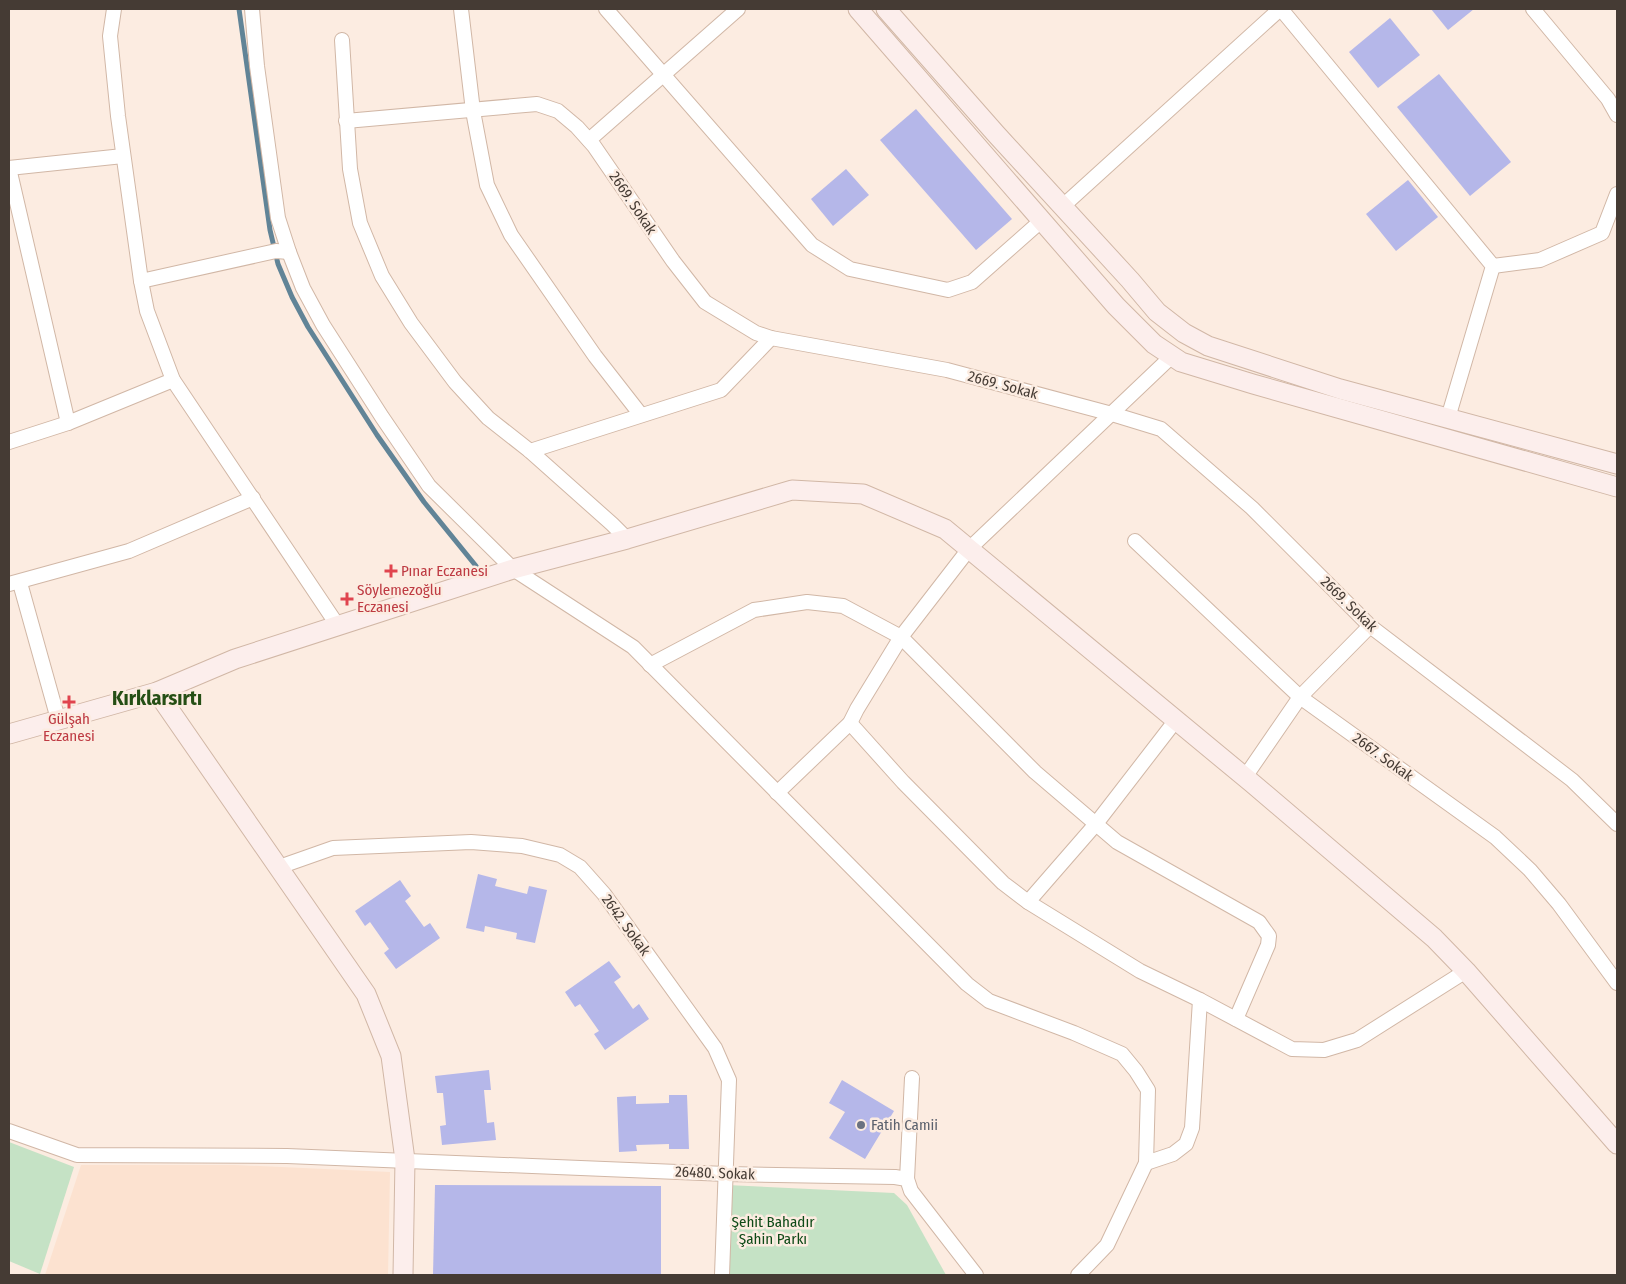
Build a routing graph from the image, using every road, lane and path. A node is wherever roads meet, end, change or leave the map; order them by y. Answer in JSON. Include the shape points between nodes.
{"nodes":[{"id":1,"x":114,"y":9,"type":"edge"},
{"id":2,"x":252,"y":9,"type":"edge"},
{"id":3,"x":461,"y":9,"type":"edge"},
{"id":4,"x":606,"y":9,"type":"edge"},
{"id":5,"x":738,"y":9,"type":"edge"},
{"id":6,"x":858,"y":9,"type":"edge"},
{"id":7,"x":886,"y":9,"type":"edge"},
{"id":8,"x":1280,"y":9,"type":"edge"},
{"id":9,"x":1533,"y":9,"type":"edge"},
{"id":10,"x":342,"y":40,"type":"dead end"},
{"id":11,"x":662,"y":75,"type":"junction"},
{"id":12,"x":473,"y":111,"type":"junction"},
{"id":13,"x":1617,"y":115,"type":"edge"},
{"id":14,"x":346,"y":120,"type":"junction"},
{"id":15,"x":589,"y":140,"type":"junction"},
{"id":16,"x":123,"y":156,"type":"junction"},
{"id":17,"x":9,"y":168,"type":"edge"},
{"id":18,"x":1617,"y":194,"type":"edge"},
{"id":19,"x":1063,"y":206,"type":"junction"},
{"id":20,"x":1041,"y":221,"type":"junction"},
{"id":21,"x":289,"y":252,"type":"junction"},
{"id":22,"x":1493,"y":266,"type":"junction"},
{"id":23,"x":141,"y":282,"type":"junction"},
{"id":24,"x":771,"y":338,"type":"junction"},
{"id":25,"x":1172,"y":356,"type":"junction"},
{"id":26,"x":173,"y":380,"type":"junction"},
{"id":27,"x":1112,"y":414,"type":"junction"},
{"id":28,"x":640,"y":415,"type":"junction"},
{"id":29,"x":1448,"y":418,"type":"junction"},
{"id":30,"x":68,"y":423,"type":"junction"},
{"id":31,"x":9,"y":442,"type":"edge"},
{"id":32,"x":530,"y":451,"type":"junction"},
{"id":33,"x":1617,"y":464,"type":"edge"},
{"id":34,"x":1617,"y":487,"type":"edge"},
{"id":35,"x":253,"y":498,"type":"junction"},
{"id":36,"x":627,"y":539,"type":"junction"},
{"id":37,"x":1135,"y":541,"type":"dead end"},
{"id":38,"x":969,"y":549,"type":"junction"},
{"id":39,"x":513,"y":569,"type":"junction"},
{"id":40,"x":14,"y":584,"type":"edge"},
{"id":41,"x":338,"y":626,"type":"junction"},
{"id":42,"x":1370,"y":626,"type":"junction"},
{"id":43,"x":901,"y":638,"type":"junction"},
{"id":44,"x":650,"y":664,"type":"junction"},
{"id":45,"x":158,"y":692,"type":"junction"},
{"id":46,"x":1300,"y":697,"type":"junction"},
{"id":47,"x":58,"y":719,"type":"junction"},
{"id":48,"x":1176,"y":720,"type":"junction"},
{"id":49,"x":850,"y":723,"type":"junction"},
{"id":50,"x":9,"y":734,"type":"edge"},
{"id":51,"x":1245,"y":777,"type":"junction"},
{"id":52,"x":777,"y":792,"type":"junction"},
{"id":53,"x":1617,"y":824,"type":"edge"},
{"id":54,"x":1095,"y":825,"type":"junction"},
{"id":55,"x":278,"y":867,"type":"junction"},
{"id":56,"x":1028,"y":902,"type":"junction"},
{"id":57,"x":1466,"y":971,"type":"junction"},
{"id":58,"x":1617,"y":983,"type":"edge"},
{"id":59,"x":1200,"y":1000,"type":"junction"},
{"id":60,"x":1236,"y":1019,"type":"junction"},
{"id":61,"x":912,"y":1078,"type":"dead end"},
{"id":62,"x":9,"y":1130,"type":"edge"},
{"id":63,"x":1617,"y":1144,"type":"edge"},
{"id":64,"x":405,"y":1160,"type":"junction"},
{"id":65,"x":1146,"y":1163,"type":"junction"},
{"id":66,"x":726,"y":1174,"type":"junction"},
{"id":67,"x":907,"y":1179,"type":"junction"},
{"id":68,"x":403,"y":1275,"type":"edge"},
{"id":69,"x":722,"y":1275,"type":"edge"},
{"id":70,"x":976,"y":1275,"type":"edge"},
{"id":71,"x":1078,"y":1275,"type":"edge"}],
"edges":[{"from":1,"to":16,"type":"street","via":[[110,36]]},
{"from":2,"to":21,"type":"street","via":[[278,218]]},
{"from":3,"to":12,"type":"street"},
{"from":4,"to":11,"type":"street"},
{"from":5,"to":11,"type":"street"},
{"from":6,"to":20,"type":"street"},
{"from":7,"to":19,"type":"street"},
{"from":8,"to":19,"type":"street"},
{"from":8,"to":22,"type":"street"},
{"from":9,"to":13,"type":"street","via":[[1608,99]]},
{"from":10,"to":14,"type":"street"},
{"from":11,"to":15,"type":"street"},
{"from":11,"to":20,"type":"street","via":[[812,245],[850,269],[948,290],[972,282]]},
{"from":12,"to":14,"type":"street","name":"2669. Sokak"},
{"from":12,"to":15,"type":"street","name":"2669. Sokak","via":[[537,104],[558,110]]},
{"from":12,"to":28,"type":"street","via":[[487,185],[511,235]]},
{"from":14,"to":32,"type":"street","via":[[350,169],[360,222],[382,276],[411,323],[455,382],[488,418]]},
{"from":15,"to":24,"type":"street","name":"2669. Sokak","via":[[705,302],[756,333]]},
{"from":16,"to":17,"type":"street"},
{"from":16,"to":23,"type":"street"},
{"from":17,"to":30,"type":"street"},
{"from":18,"to":22,"type":"street","via":[[1602,233],[1540,260]]},
{"from":19,"to":29,"type":"street","via":[[1157,312],[1184,333],[1208,346]]},
{"from":20,"to":25,"type":"street","via":[[1116,306],[1154,344]]},
{"from":21,"to":23,"type":"street","via":[[276,251]]},
{"from":21,"to":39,"type":"street","via":[[303,288],[323,325],[429,486]]},
{"from":22,"to":29,"type":"street"},
{"from":23,"to":26,"type":"street","via":[[147,311]]},
{"from":24,"to":27,"type":"street","name":"2669. Sokak","via":[[947,370]]},
{"from":24,"to":28,"type":"street","via":[[721,390]]},
{"from":25,"to":27,"type":"street"},
{"from":25,"to":34,"type":"street","via":[[1181,362],[1253,384]]},
{"from":26,"to":30,"type":"street"},
{"from":26,"to":35,"type":"street"},
{"from":27,"to":38,"type":"street"},
{"from":27,"to":42,"type":"street","name":"2669. Sokak","via":[[1161,429],[1252,508]]},
{"from":28,"to":32,"type":"street"},
{"from":29,"to":33,"type":"street"},
{"from":30,"to":31,"type":"street"},
{"from":32,"to":36,"type":"street"},
{"from":35,"to":40,"type":"street","via":[[129,552]]},
{"from":35,"to":41,"type":"street"},
{"from":36,"to":38,"type":"street","via":[[792,490],[862,494],[945,529]]},
{"from":36,"to":39,"type":"street"},
{"from":37,"to":46,"type":"street","name":"2667. Sokak"},
{"from":38,"to":43,"type":"street"},
{"from":38,"to":48,"type":"street"},
{"from":39,"to":41,"type":"street"},
{"from":39,"to":44,"type":"street","via":[[632,646]]},
{"from":40,"to":47,"type":"street"},
{"from":41,"to":45,"type":"street","via":[[235,659]]},
{"from":42,"to":46,"type":"street"},
{"from":42,"to":53,"type":"street","name":"2669. Sokak","via":[[1572,780]]},
{"from":43,"to":44,"type":"street","via":[[843,606],[807,602],[754,610]]},
{"from":43,"to":49,"type":"street"},
{"from":43,"to":54,"type":"street","via":[[1035,772]]},
{"from":44,"to":52,"type":"street"},
{"from":45,"to":47,"type":"street"},
{"from":45,"to":55,"type":"street"},
{"from":46,"to":51,"type":"street"},
{"from":46,"to":58,"type":"street","name":"2667. Sokak","via":[[1496,837],[1559,904]]},
{"from":47,"to":50,"type":"street"},
{"from":48,"to":51,"type":"street"},
{"from":48,"to":54,"type":"street"},
{"from":49,"to":52,"type":"street"},
{"from":49,"to":56,"type":"street","via":[[903,782],[1003,882]]},
{"from":51,"to":57,"type":"street","via":[[1434,938]]},
{"from":52,"to":65,"type":"street","via":[[967,984],[989,1001],[1122,1054],[1148,1090]]},
{"from":54,"to":56,"type":"street"},
{"from":54,"to":60,"type":"street","via":[[1117,842],[1259,922],[1269,936],[1268,945]]},
{"from":55,"to":64,"type":"street","via":[[366,994],[391,1056]]},
{"from":55,"to":66,"type":"street","name":"2642. Sokak","via":[[333,848],[471,842],[522,846],[560,855],[580,867],[604,894],[715,1048],[729,1080]]},
{"from":56,"to":59,"type":"street","via":[[1140,971]]},
{"from":57,"to":60,"type":"street","via":[[1357,1040],[1324,1050],[1292,1048]]},
{"from":57,"to":63,"type":"street"},
{"from":59,"to":60,"type":"street"},
{"from":59,"to":65,"type":"street","via":[[1192,1128],[1186,1144],[1173,1154]]},
{"from":61,"to":67,"type":"street"},
{"from":62,"to":64,"type":"street","name":"26480. Sokak","via":[[77,1155]]},
{"from":64,"to":66,"type":"street","name":"26480. Sokak"},
{"from":64,"to":68,"type":"street"},
{"from":65,"to":71,"type":"street","via":[[1107,1245]]},
{"from":66,"to":67,"type":"street","name":"26480. Sokak"},
{"from":66,"to":69,"type":"street","name":"2642. Sokak"},
{"from":67,"to":70,"type":"street","via":[[911,1191]]}]}
